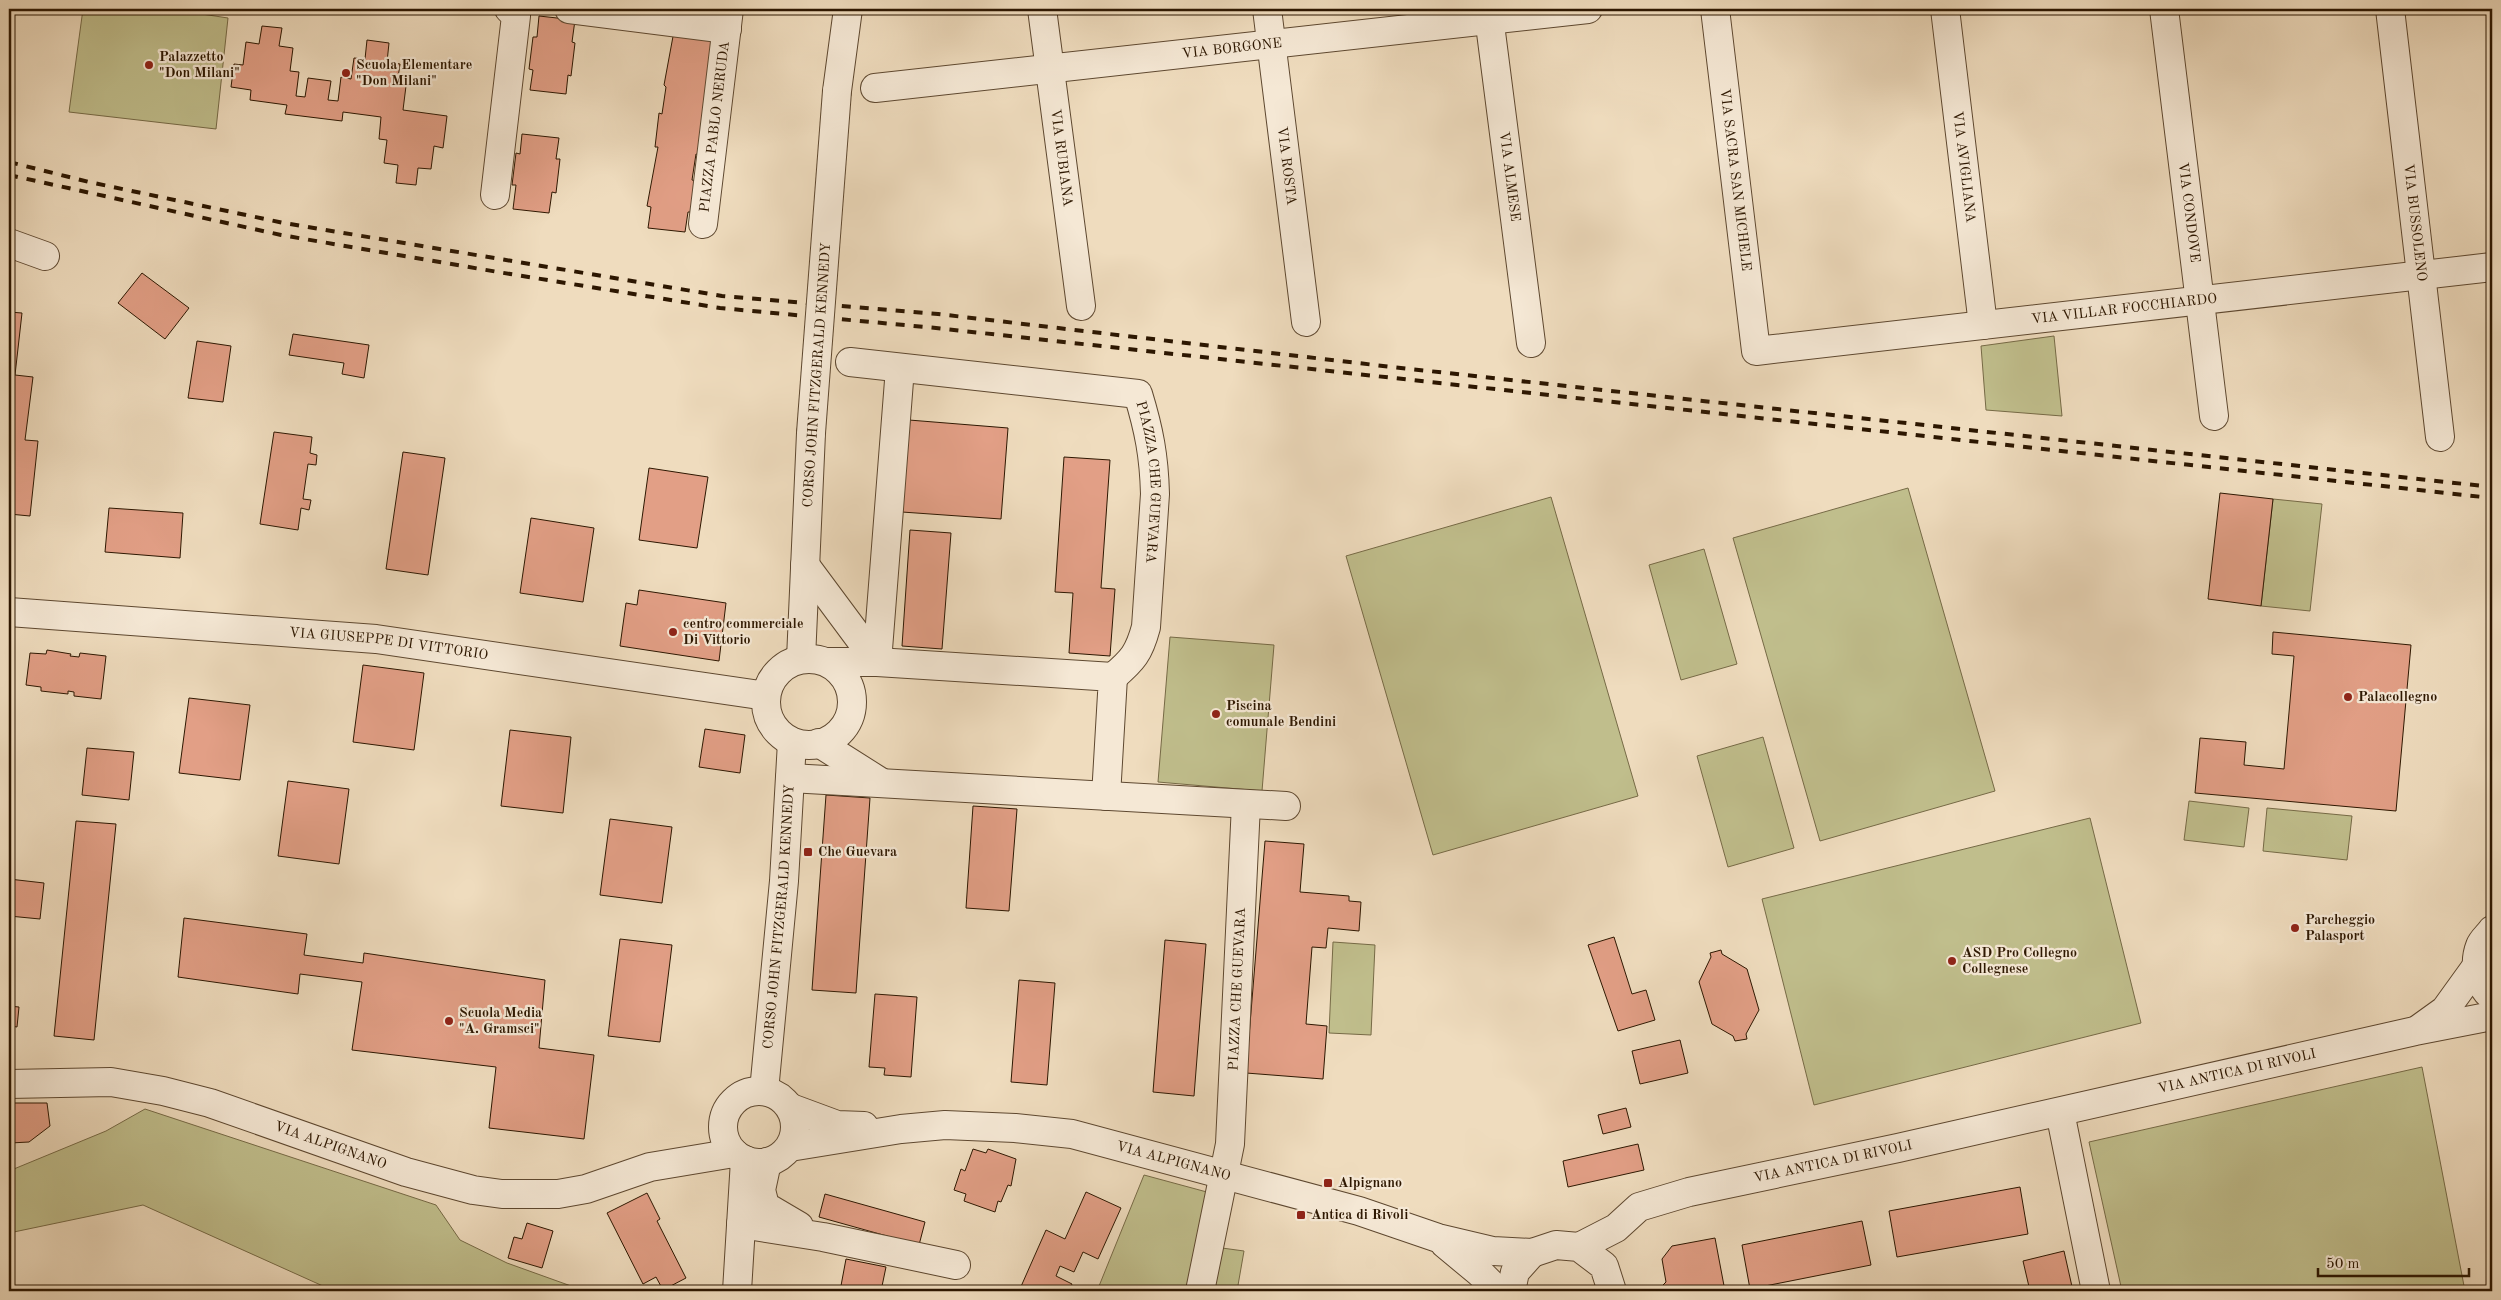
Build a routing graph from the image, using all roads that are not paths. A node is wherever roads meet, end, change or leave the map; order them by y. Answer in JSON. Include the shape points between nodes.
{"nodes":[{"id":1,"x":510,"y":9,"type":"edge"},
{"id":2,"x":569,"y":9,"type":"edge"},
{"id":3,"x":837,"y":9,"type":"edge"},
{"id":4,"x":848,"y":9,"type":"edge"},
{"id":5,"x":1042,"y":9,"type":"edge"},
{"id":6,"x":1268,"y":9,"type":"edge"},
{"id":7,"x":1588,"y":9,"type":"edge"},
{"id":8,"x":1715,"y":9,"type":"edge"},
{"id":9,"x":1945,"y":9,"type":"edge"},
{"id":10,"x":2164,"y":9,"type":"edge"},
{"id":11,"x":2390,"y":9,"type":"edge"},
{"id":12,"x":1488,"y":14,"type":"edge"},
{"id":13,"x":728,"y":19,"type":"edge"},
{"id":14,"x":1272,"y":45,"type":"junction"},
{"id":15,"x":1048,"y":70,"type":"junction"},
{"id":16,"x":875,"y":88,"type":"dead end"},
{"id":17,"x":837,"y":91,"type":"junction"},
{"id":18,"x":495,"y":196,"type":"dead end"},
{"id":19,"x":703,"y":224,"type":"dead end"},
{"id":20,"x":9,"y":243,"type":"edge"},
{"id":21,"x":45,"y":256,"type":"dead end"},
{"id":22,"x":2492,"y":267,"type":"edge"},
{"id":23,"x":2421,"y":275,"type":"junction"},
{"id":24,"x":2200,"y":300,"type":"junction"},
{"id":25,"x":1081,"y":306,"type":"dead end"},
{"id":26,"x":1306,"y":322,"type":"dead end"},
{"id":27,"x":1983,"y":325,"type":"junction"},
{"id":28,"x":1531,"y":343,"type":"dead end"},
{"id":29,"x":1756,"y":351,"type":"joint"},
{"id":30,"x":850,"y":362,"type":"dead end"},
{"id":31,"x":900,"y":368,"type":"junction"},
{"id":32,"x":2214,"y":416,"type":"dead end"},
{"id":33,"x":2440,"y":437,"type":"dead end"},
{"id":34,"x":805,"y":565,"type":"junction"},
{"id":35,"x":9,"y":612,"type":"edge"},
{"id":36,"x":814,"y":661,"type":"junction"},
{"id":37,"x":877,"y":662,"type":"junction"},
{"id":38,"x":1113,"y":677,"type":"junction"},
{"id":39,"x":766,"y":696,"type":"junction"},
{"id":40,"x":792,"y":742,"type":"junction"},
{"id":41,"x":819,"y":743,"type":"junction"},
{"id":42,"x":790,"y":778,"type":"junction"},
{"id":43,"x":882,"y":783,"type":"junction"},
{"id":44,"x":1106,"y":796,"type":"junction"},
{"id":45,"x":1246,"y":804,"type":"junction"},
{"id":46,"x":1286,"y":806,"type":"dead end"},
{"id":47,"x":2492,"y":930,"type":"edge"},
{"id":48,"x":2476,"y":967,"type":"junction"},
{"id":49,"x":2492,"y":997,"type":"edge"},
{"id":50,"x":2492,"y":1016,"type":"edge"},
{"id":51,"x":2415,"y":1031,"type":"junction"},
{"id":52,"x":9,"y":1084,"type":"edge"},
{"id":53,"x":764,"y":1091,"type":"junction"},
{"id":54,"x":791,"y":1108,"type":"junction"},
{"id":55,"x":2060,"y":1112,"type":"junction"},
{"id":56,"x":723,"y":1126,"type":"junction"},
{"id":57,"x":901,"y":1129,"type":"junction"},
{"id":58,"x":790,"y":1146,"type":"junction"},
{"id":59,"x":749,"y":1158,"type":"junction"},
{"id":60,"x":650,"y":1167,"type":"junction"},
{"id":61,"x":1223,"y":1174,"type":"junction"},
{"id":62,"x":740,"y":1224,"type":"junction"},
{"id":63,"x":1616,"y":1228,"type":"junction"},
{"id":64,"x":824,"y":1237,"type":"junction"},
{"id":65,"x":1438,"y":1238,"type":"junction"},
{"id":66,"x":1579,"y":1247,"type":"junction"},
{"id":67,"x":1532,"y":1253,"type":"junction"},
{"id":68,"x":956,"y":1264,"type":"dead end"},
{"id":69,"x":1604,"y":1266,"type":"junction"},
{"id":70,"x":737,"y":1291,"type":"edge"},
{"id":71,"x":1200,"y":1291,"type":"edge"},
{"id":72,"x":1498,"y":1291,"type":"edge"},
{"id":73,"x":1511,"y":1291,"type":"edge"},
{"id":74,"x":1612,"y":1291,"type":"edge"},
{"id":75,"x":2096,"y":1291,"type":"edge"}],
"edges":[{"from":1,"to":18,"type":"street","via":[[516,16]]},
{"from":2,"to":13,"type":"street","name":"PIAZZA PABLO NERUDA"},
{"from":3,"to":17,"type":"street","name":"CORSO JOHN FITZGERALD KENNEDY"},
{"from":4,"to":17,"type":"street","name":"CORSO JOHN FITZGERALD KENNEDY"},
{"from":5,"to":15,"type":"street","name":"VIA RUBIANA"},
{"from":6,"to":14,"type":"street","name":"VIA ROSTA"},
{"from":7,"to":12,"type":"street","name":"VIA BORGONE"},
{"from":8,"to":29,"type":"street","name":"VIA SACRA SAN MICHELE"},
{"from":9,"to":27,"type":"street","name":"VIA AVIGLIANA"},
{"from":10,"to":24,"type":"street","name":"VIA CONDOVE"},
{"from":11,"to":23,"type":"street","name":"VIA BUSSOLENO"},
{"from":12,"to":14,"type":"street","name":"VIA BORGONE"},
{"from":12,"to":28,"type":"street","name":"VIA ALMESE"},
{"from":13,"to":19,"type":"street","name":"PIAZZA PABLO NERUDA"},
{"from":14,"to":15,"type":"street","name":"VIA BORGONE"},
{"from":14,"to":26,"type":"street","name":"VIA ROSTA"},
{"from":15,"to":16,"type":"street","name":"VIA BORGONE"},
{"from":15,"to":25,"type":"street","name":"VIA RUBIANA"},
{"from":17,"to":34,"type":"street","name":"CORSO JOHN FITZGERALD KENNEDY","bridge":true},
{"from":20,"to":21,"type":"street"},
{"from":22,"to":23,"type":"street","name":"VIA VILLAR FOCCHIARDO"},
{"from":23,"to":24,"type":"street","name":"VIA VILLAR FOCCHIARDO"},
{"from":23,"to":33,"type":"street","name":"VIA BUSSOLENO"},
{"from":24,"to":27,"type":"street","name":"VIA VILLAR FOCCHIARDO"},
{"from":24,"to":32,"type":"street","name":"VIA CONDOVE"},
{"from":27,"to":29,"type":"street","name":"VIA VILLAR FOCCHIARDO"},
{"from":30,"to":31,"type":"street","name":"PIAZZA CHE GUEVARA"},
{"from":31,"to":37,"type":"street"},
{"from":31,"to":38,"type":"street","name":"PIAZZA CHE GUEVARA","via":[[1138,394],[1152,443],[1156,494],[1146,627],[1133,660]]},
{"from":34,"to":36,"type":"street","name":"CORSO JOHN FITZGERALD KENNEDY"},
{"from":34,"to":37,"type":"street"},
{"from":35,"to":39,"type":"street","name":"VIA GIUSEPPE DI VITTORIO","via":[[376,639]]},
{"from":36,"to":37,"type":"street"},
{"from":36,"to":39,"type":"street","via":[[783,667],[773,677]]},
{"from":36,"to":41,"type":"street","via":[[843,675],[852,693],[851,714],[842,730],[828,741]]},
{"from":37,"to":38,"type":"street"},
{"from":38,"to":44,"type":"street"},
{"from":39,"to":40,"type":"street","via":[[766,709],[774,727]]},
{"from":40,"to":41,"type":"street","via":[[811,746]]},
{"from":40,"to":42,"type":"street","name":"CORSO JOHN FITZGERALD KENNEDY"},
{"from":41,"to":43,"type":"street"},
{"from":42,"to":43,"type":"street"},
{"from":42,"to":53,"type":"street","name":"CORSO JOHN FITZGERALD KENNEDY","via":[[784,881]]},
{"from":43,"to":44,"type":"street"},
{"from":44,"to":45,"type":"street"},
{"from":45,"to":46,"type":"street"},
{"from":45,"to":61,"type":"street","name":"PIAZZA CHE GUEVARA","via":[[1230,1144]]},
{"from":47,"to":48,"type":"street","name":"VIA ANTICA DI RIVOLI","via":[[2480,945]]},
{"from":48,"to":49,"type":"street","via":[[2484,989]]},
{"from":48,"to":51,"type":"street","name":"VIA ANTICA DI RIVOLI","via":[[2445,1010]]},
{"from":50,"to":51,"type":"street","name":"VIA ANTICA DI RIVOLI"},
{"from":51,"to":55,"type":"street","name":"VIA ANTICA DI RIVOLI"},
{"from":52,"to":60,"type":"street","name":"VIA ALPIGNANO","via":[[111,1082],[163,1091],[210,1102],[406,1172],[472,1190],[502,1194],[558,1194]]},
{"from":53,"to":54,"type":"street","via":[[781,1098]]},
{"from":53,"to":56,"type":"street","via":[[749,1092],[736,1099],[726,1113]]},
{"from":54,"to":57,"type":"street","name":"VIA ALPIGNANO","via":[[837,1125]]},
{"from":54,"to":58,"type":"street","via":[[796,1126]]},
{"from":55,"to":63,"type":"street","name":"VIA ANTICA DI RIVOLI","via":[[1689,1192],[1639,1207]]},
{"from":55,"to":75,"type":"street"},
{"from":56,"to":59,"type":"street","via":[[727,1143]]},
{"from":56,"to":60,"type":"street","name":"VIA ALPIGNANO"},
{"from":57,"to":58,"type":"street","name":"VIA ALPIGNANO"},
{"from":57,"to":61,"type":"street","name":"VIA ALPIGNANO","via":[[954,1126],[1072,1134]]},
{"from":58,"to":59,"type":"street","via":[[781,1155]]},
{"from":59,"to":60,"type":"street","name":"VIA ALPIGNANO"},
{"from":59,"to":62,"type":"street"},
{"from":59,"to":64,"type":"street","via":[[765,1206]]},
{"from":61,"to":65,"type":"street","name":"VIA ALPIGNANO","via":[[1359,1211]]},
{"from":61,"to":71,"type":"street","name":"PIAZZA CHE GUEVARA"},
{"from":62,"to":64,"type":"street"},
{"from":62,"to":70,"type":"street"},
{"from":63,"to":66,"type":"street"},
{"from":63,"to":69,"type":"street"},
{"from":64,"to":68,"type":"street"},
{"from":65,"to":67,"type":"street","name":"VIA ALPIGNANO","via":[[1493,1252]]},
{"from":65,"to":72,"type":"street"},
{"from":66,"to":67,"type":"street","via":[[1556,1244]]},
{"from":66,"to":69,"type":"street"},
{"from":67,"to":73,"type":"street","via":[[1515,1272]]},
{"from":69,"to":74,"type":"street"}]}
